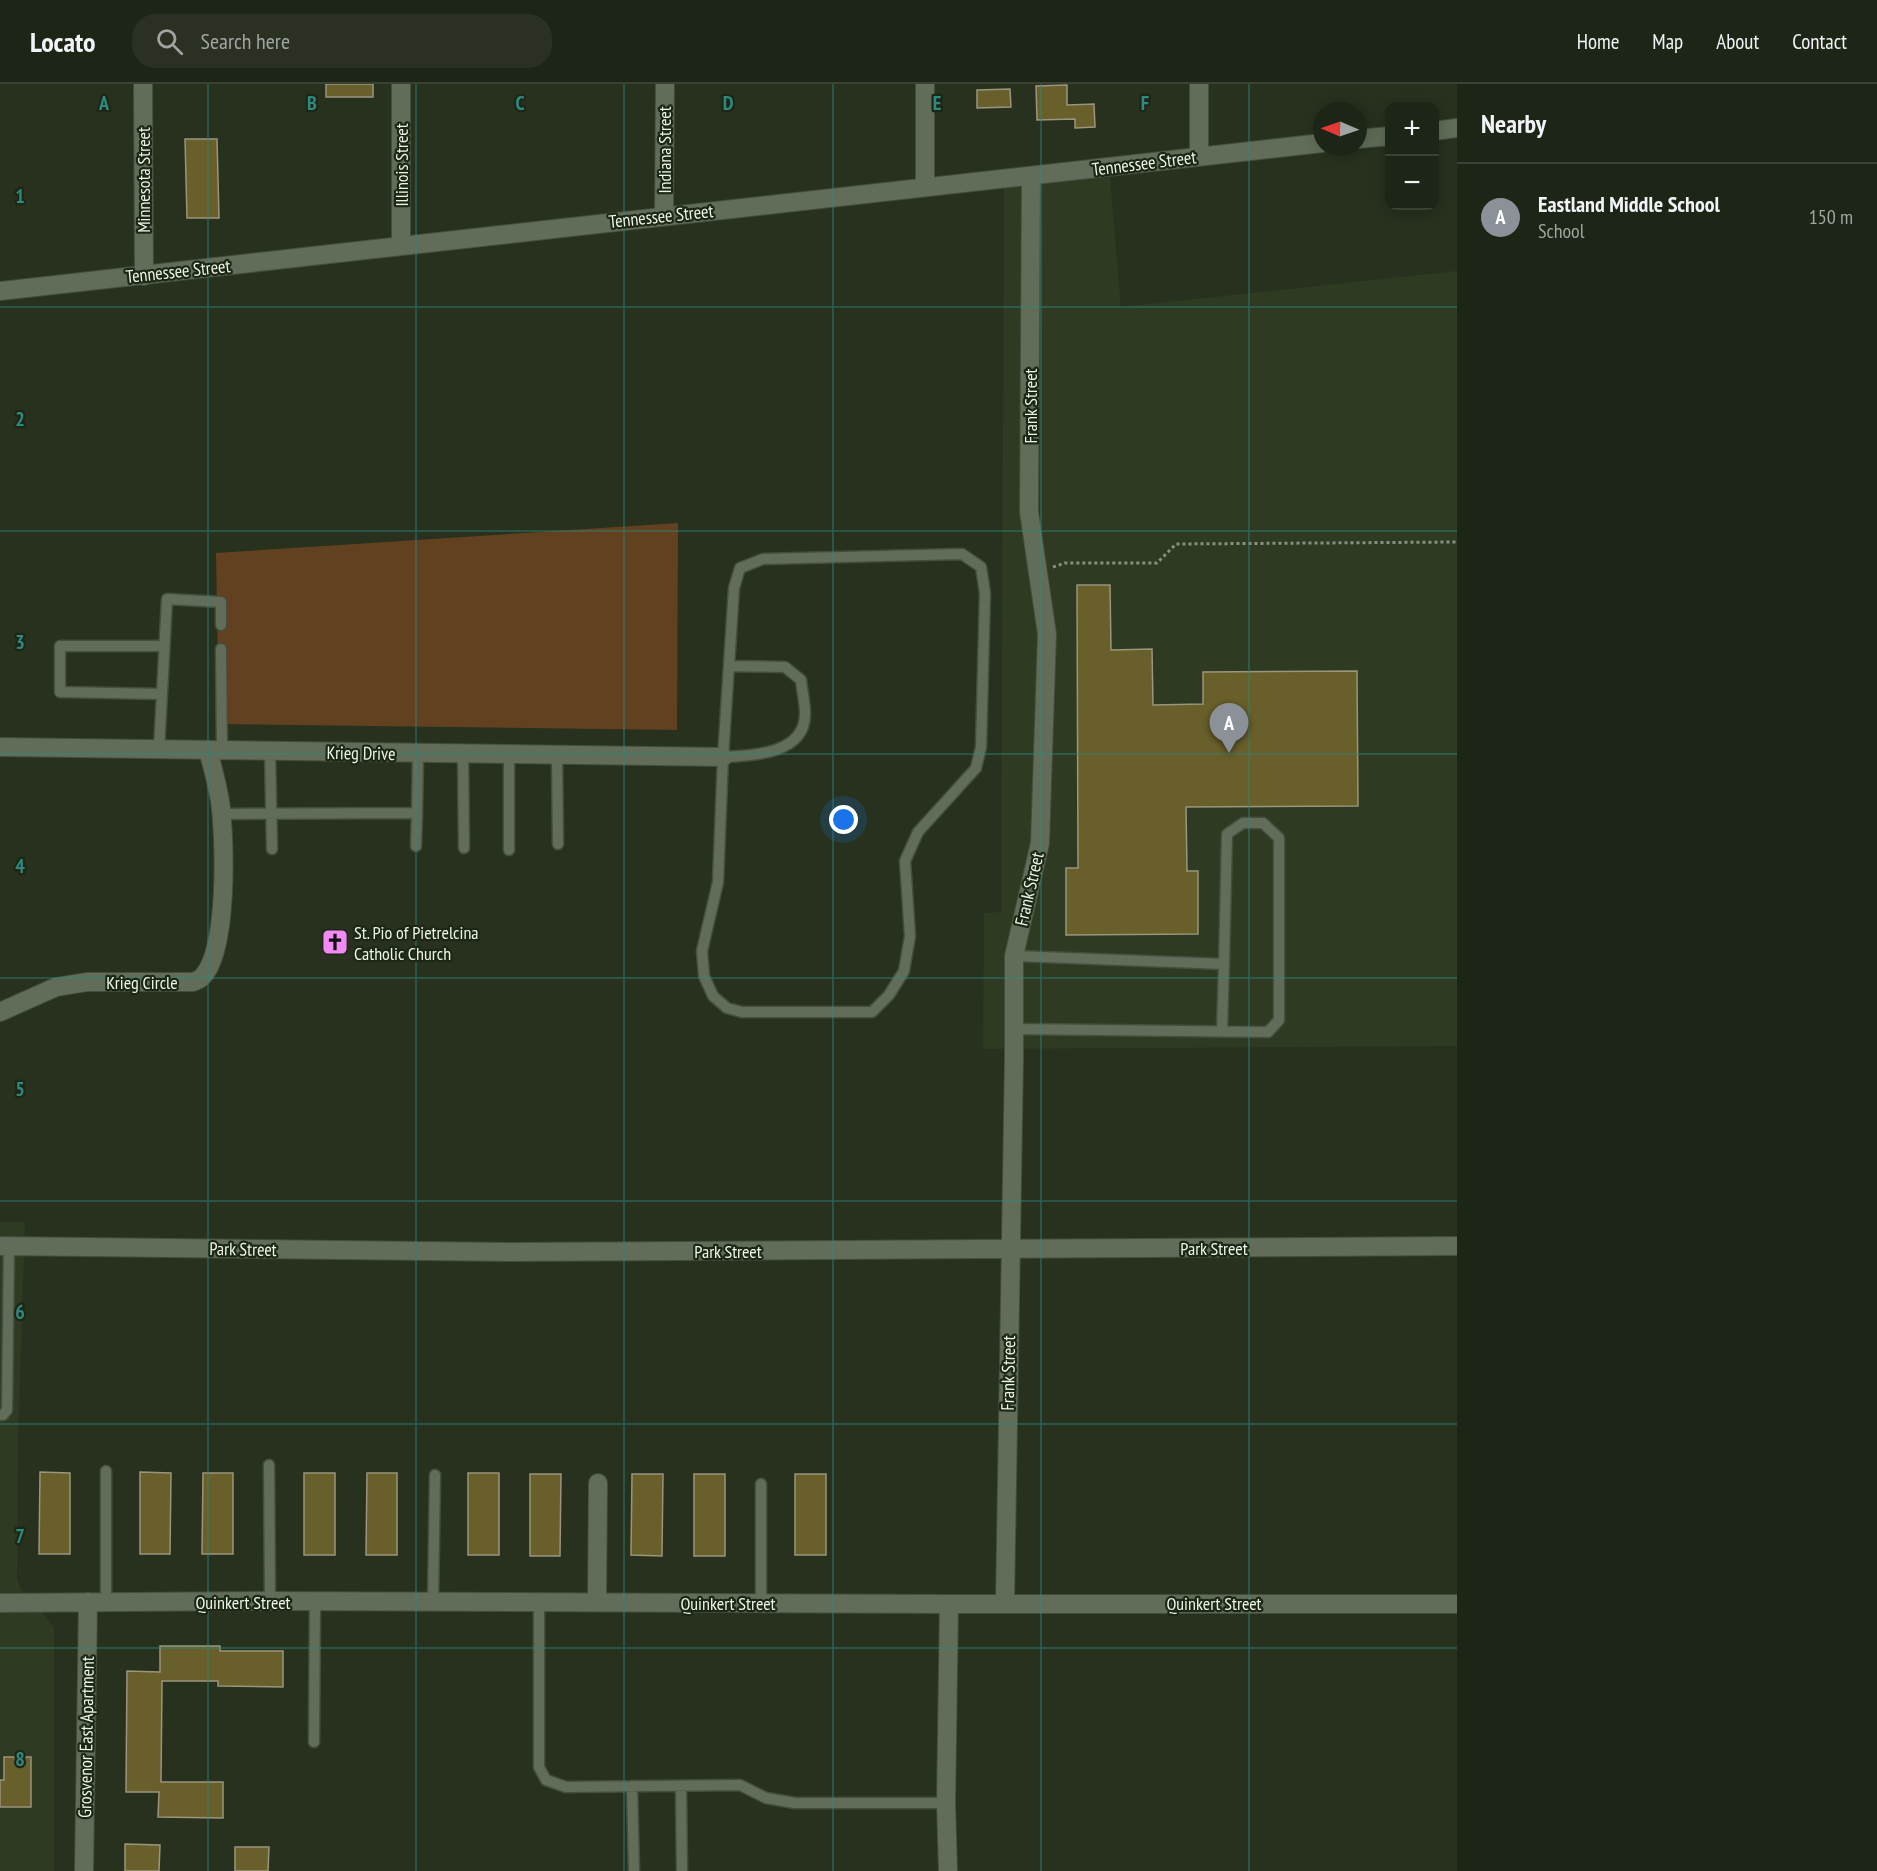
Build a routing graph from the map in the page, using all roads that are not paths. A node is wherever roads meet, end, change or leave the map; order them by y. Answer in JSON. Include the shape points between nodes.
{"nodes":[{"id":1,"x":143,"y":84,"type":"edge"},
{"id":2,"x":401,"y":84,"type":"edge"},
{"id":3,"x":664,"y":84,"type":"edge"},
{"id":4,"x":925,"y":84,"type":"edge"},
{"id":5,"x":1199,"y":84,"type":"edge"},
{"id":6,"x":1457,"y":128,"type":"edge"},
{"id":7,"x":1439,"y":130,"type":"edge"},
{"id":8,"x":1385,"y":136,"type":"edge"},
{"id":9,"x":1367,"y":138,"type":"edge"},
{"id":10,"x":1313,"y":144,"type":"edge"},
{"id":11,"x":1199,"y":157,"type":"junction"},
{"id":12,"x":1030,"y":176,"type":"junction"},
{"id":13,"x":925,"y":187,"type":"junction"},
{"id":14,"x":664,"y":215,"type":"junction"},
{"id":15,"x":401,"y":246,"type":"junction"},
{"id":16,"x":144,"y":276,"type":"junction"},
{"id":17,"x":0,"y":291,"type":"edge"},
{"id":18,"x":221,"y":626,"type":"dead end"},
{"id":19,"x":165,"y":646,"type":"junction"},
{"id":20,"x":221,"y":649,"type":"dead end"},
{"id":21,"x":729,"y":666,"type":"junction"},
{"id":22,"x":162,"y":694,"type":"junction"},
{"id":23,"x":0,"y":747,"type":"edge"},
{"id":24,"x":159,"y":750,"type":"junction"},
{"id":25,"x":215,"y":751,"type":"junction"},
{"id":26,"x":270,"y":752,"type":"junction"},
{"id":27,"x":418,"y":754,"type":"junction"},
{"id":28,"x":462,"y":754,"type":"junction"},
{"id":29,"x":509,"y":755,"type":"junction"},
{"id":30,"x":557,"y":756,"type":"junction"},
{"id":31,"x":723,"y":758,"type":"junction"},
{"id":32,"x":417,"y":813,"type":"junction"},
{"id":33,"x":221,"y":814,"type":"junction"},
{"id":34,"x":271,"y":814,"type":"junction"},
{"id":35,"x":558,"y":844,"type":"dead end"},
{"id":36,"x":416,"y":846,"type":"dead end"},
{"id":37,"x":464,"y":848,"type":"dead end"},
{"id":38,"x":272,"y":849,"type":"dead end"},
{"id":39,"x":509,"y":850,"type":"dead end"},
{"id":40,"x":1014,"y":956,"type":"junction"},
{"id":41,"x":1224,"y":964,"type":"junction"},
{"id":42,"x":0,"y":1012,"type":"edge"},
{"id":43,"x":1014,"y":1029,"type":"junction"},
{"id":44,"x":1222,"y":1031,"type":"junction"},
{"id":45,"x":4,"y":1246,"type":"edge"},
{"id":46,"x":1457,"y":1246,"type":"edge"},
{"id":47,"x":1010,"y":1249,"type":"junction"},
{"id":48,"x":4,"y":1412,"type":"edge"},
{"id":49,"x":269,"y":1465,"type":"dead end"},
{"id":50,"x":106,"y":1471,"type":"dead end"},
{"id":51,"x":435,"y":1474,"type":"dead end"},
{"id":52,"x":598,"y":1483,"type":"dead end"},
{"id":53,"x":761,"y":1484,"type":"dead end"},
{"id":54,"x":270,"y":1601,"type":"junction"},
{"id":55,"x":315,"y":1602,"type":"junction"},
{"id":56,"x":433,"y":1602,"type":"junction"},
{"id":57,"x":539,"y":1602,"type":"junction"},
{"id":58,"x":597,"y":1602,"type":"junction"},
{"id":59,"x":0,"y":1603,"type":"edge"},
{"id":60,"x":97,"y":1603,"type":"junction"},
{"id":61,"x":761,"y":1603,"type":"junction"},
{"id":62,"x":1005,"y":1603,"type":"junction"},
{"id":63,"x":949,"y":1604,"type":"junction"},
{"id":64,"x":1457,"y":1604,"type":"edge"},
{"id":65,"x":314,"y":1742,"type":"dead end"},
{"id":66,"x":632,"y":1786,"type":"junction"},
{"id":67,"x":681,"y":1786,"type":"junction"},
{"id":68,"x":946,"y":1803,"type":"junction"},
{"id":69,"x":84,"y":1871,"type":"edge"},
{"id":70,"x":634,"y":1871,"type":"edge"},
{"id":71,"x":682,"y":1871,"type":"edge"},
{"id":72,"x":948,"y":1871,"type":"edge"}],
"edges":[{"from":1,"to":16,"type":"street","name":"Minnesota Street"},
{"from":2,"to":15,"type":"street","name":"Illinois Street"},
{"from":3,"to":14,"type":"street","name":"Indiana Street"},
{"from":4,"to":13,"type":"street"},
{"from":5,"to":11,"type":"street"},
{"from":6,"to":7,"type":"street"},
{"from":8,"to":9,"type":"street"},
{"from":10,"to":11,"type":"street","name":"Tennessee Street"},
{"from":11,"to":12,"type":"street","name":"Tennessee Street"},
{"from":12,"to":13,"type":"street","name":"Tennessee Street"},
{"from":12,"to":40,"type":"street","name":"Frank Street","via":[[1029,512],[1047,634],[1040,843]]},
{"from":13,"to":14,"type":"street","name":"Tennessee Street"},
{"from":14,"to":15,"type":"street","name":"Tennessee Street"},
{"from":15,"to":16,"type":"street","name":"Tennessee Street"},
{"from":16,"to":17,"type":"street","name":"Tennessee Street"},
{"from":18,"to":19,"type":"lane","via":[[221,602],[167,599]]},
{"from":19,"to":22,"type":"lane"},
{"from":19,"to":22,"type":"lane","via":[[60,646],[60,692]]},
{"from":20,"to":25,"type":"lane"},
{"from":21,"to":31,"type":"lane"},
{"from":21,"to":31,"type":"lane","via":[[785,667],[801,680],[806,715],[800,734],[783,748],[754,756]]},
{"from":21,"to":31,"type":"lane","via":[[734,588],[740,568],[763,558],[962,554],[981,567],[982,711],[976,768],[918,832],[905,861],[910,936],[904,971],[890,995],[872,1012],[742,1012],[727,1008],[713,996],[704,976],[702,951],[718,882]]},
{"from":22,"to":24,"type":"lane"},
{"from":23,"to":24,"type":"street","name":"Krieg Drive"},
{"from":24,"to":25,"type":"street","name":"Krieg Drive"},
{"from":25,"to":26,"type":"street","name":"Krieg Drive"},
{"from":25,"to":33,"type":"street","name":"Krieg Circle"},
{"from":26,"to":27,"type":"street","name":"Krieg Drive"},
{"from":26,"to":34,"type":"lane"},
{"from":27,"to":28,"type":"street","name":"Krieg Drive"},
{"from":27,"to":32,"type":"lane"},
{"from":28,"to":29,"type":"street","name":"Krieg Drive"},
{"from":28,"to":37,"type":"lane"},
{"from":29,"to":30,"type":"street","name":"Krieg Drive"},
{"from":29,"to":39,"type":"lane"},
{"from":30,"to":31,"type":"street","name":"Krieg Drive"},
{"from":30,"to":35,"type":"lane"},
{"from":32,"to":34,"type":"lane"},
{"from":32,"to":36,"type":"lane"},
{"from":33,"to":34,"type":"lane"},
{"from":33,"to":42,"type":"street","name":"Krieg Circle","via":[[223,903],[214,953],[202,977],[193,982],[72,984],[56,987]]},
{"from":34,"to":38,"type":"lane"},
{"from":40,"to":41,"type":"lane"},
{"from":40,"to":43,"type":"street","name":"Frank Street"},
{"from":41,"to":44,"type":"lane"},
{"from":41,"to":44,"type":"lane","via":[[1227,834],[1243,823],[1263,823],[1279,838],[1279,1020],[1268,1032]]},
{"from":43,"to":44,"type":"lane"},
{"from":43,"to":47,"type":"street","name":"Frank Street"},
{"from":45,"to":47,"type":"street","name":"Park Street","via":[[512,1252]]},
{"from":45,"to":48,"type":"lane"},
{"from":46,"to":47,"type":"street","name":"Park Street"},
{"from":47,"to":62,"type":"street","name":"Frank Street"},
{"from":49,"to":54,"type":"lane"},
{"from":50,"to":60,"type":"lane"},
{"from":51,"to":56,"type":"lane"},
{"from":52,"to":58,"type":"street"},
{"from":53,"to":61,"type":"lane"},
{"from":54,"to":55,"type":"street","name":"Quinkert Street"},
{"from":54,"to":60,"type":"street","name":"Quinkert Street"},
{"from":55,"to":56,"type":"street","name":"Quinkert Street"},
{"from":55,"to":65,"type":"lane"},
{"from":56,"to":57,"type":"street","name":"Quinkert Street"},
{"from":57,"to":58,"type":"street","name":"Quinkert Street"},
{"from":57,"to":66,"type":"lane","via":[[539,1767],[546,1780],[566,1787]]},
{"from":58,"to":61,"type":"street","name":"Quinkert Street"},
{"from":59,"to":60,"type":"street","name":"Quinkert Street"},
{"from":60,"to":69,"type":"street","name":"Grosvenor East Apartment"},
{"from":61,"to":63,"type":"street","name":"Quinkert Street"},
{"from":62,"to":63,"type":"street","name":"Quinkert Street"},
{"from":62,"to":64,"type":"street","name":"Quinkert Street"},
{"from":63,"to":68,"type":"street"},
{"from":66,"to":67,"type":"lane"},
{"from":66,"to":70,"type":"lane"},
{"from":67,"to":68,"type":"lane","via":[[740,1785],[766,1798],[795,1803]]},
{"from":67,"to":71,"type":"lane"},
{"from":68,"to":72,"type":"street"}]}
